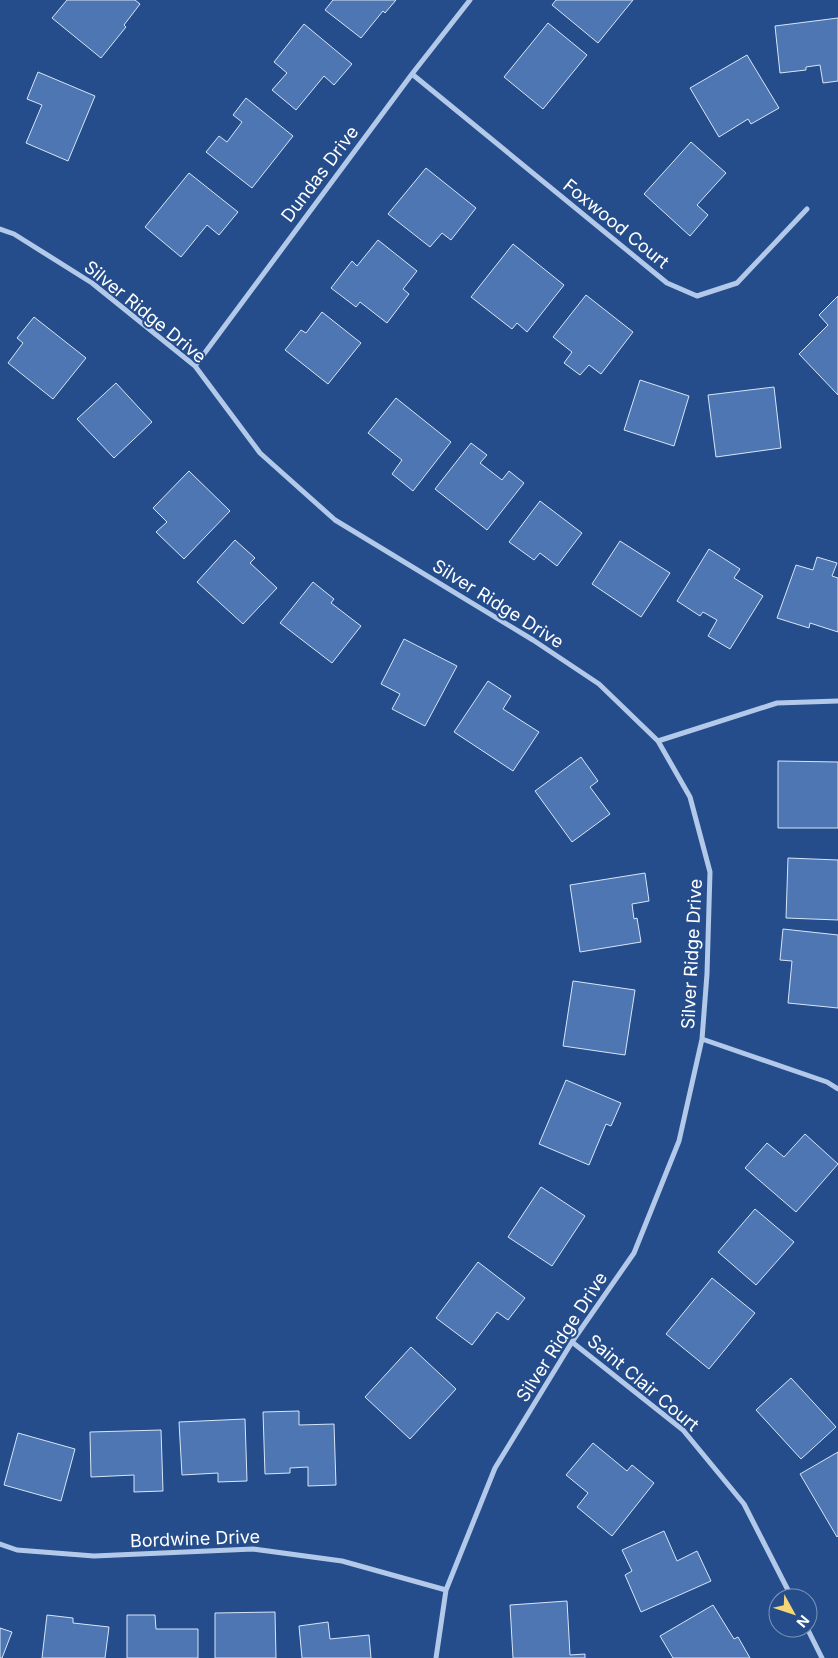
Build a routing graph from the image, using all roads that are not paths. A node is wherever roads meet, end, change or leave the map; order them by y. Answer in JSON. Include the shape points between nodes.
{"nodes":[{"id":1,"x":470,"y":0,"type":"edge"},
{"id":2,"x":412,"y":74,"type":"junction"},
{"id":3,"x":807,"y":210,"type":"dead end"},
{"id":4,"x":0,"y":229,"type":"edge"},
{"id":5,"x":195,"y":366,"type":"junction"},
{"id":6,"x":838,"y":701,"type":"edge"},
{"id":7,"x":658,"y":741,"type":"junction"},
{"id":8,"x":702,"y":1039,"type":"junction"},
{"id":9,"x":838,"y":1089,"type":"edge"},
{"id":10,"x":572,"y":1342,"type":"junction"},
{"id":11,"x":0,"y":1544,"type":"edge"},
{"id":12,"x":787,"y":1588,"type":"edge"},
{"id":13,"x":446,"y":1590,"type":"junction"},
{"id":14,"x":812,"y":1638,"type":"edge"},
{"id":15,"x":436,"y":1658,"type":"edge"},
{"id":16,"x":822,"y":1658,"type":"edge"}],
"edges":[{"from":1,"to":2,"type":"street","name":"Dundas Drive"},
{"from":2,"to":3,"type":"street","name":"Foxwood Court","via":[[667,283],[697,296],[737,283]]},
{"from":2,"to":5,"type":"street","name":"Dundas Drive"},
{"from":4,"to":5,"type":"street","name":"Silver Ridge Drive","via":[[14,234],[92,283]]},
{"from":5,"to":7,"type":"street","name":"Silver Ridge Drive","via":[[260,453],[335,520],[533,640],[599,684]]},
{"from":6,"to":7,"type":"street","via":[[777,703]]},
{"from":7,"to":8,"type":"street","name":"Silver Ridge Drive","via":[[690,797],[710,872]]},
{"from":8,"to":9,"type":"street","via":[[827,1082]]},
{"from":8,"to":10,"type":"street","name":"Silver Ridge Drive","via":[[679,1141],[634,1253]]},
{"from":10,"to":12,"type":"street","name":"Saint Clair Court","via":[[683,1430],[744,1504]]},
{"from":10,"to":13,"type":"street","name":"Silver Ridge Drive","via":[[495,1468]]},
{"from":11,"to":13,"type":"street","name":"Bordwine Drive","via":[[17,1550],[94,1556],[253,1549],[342,1561]]},
{"from":13,"to":15,"type":"street","name":"Silver Ridge Drive"},
{"from":14,"to":16,"type":"street"}]}
